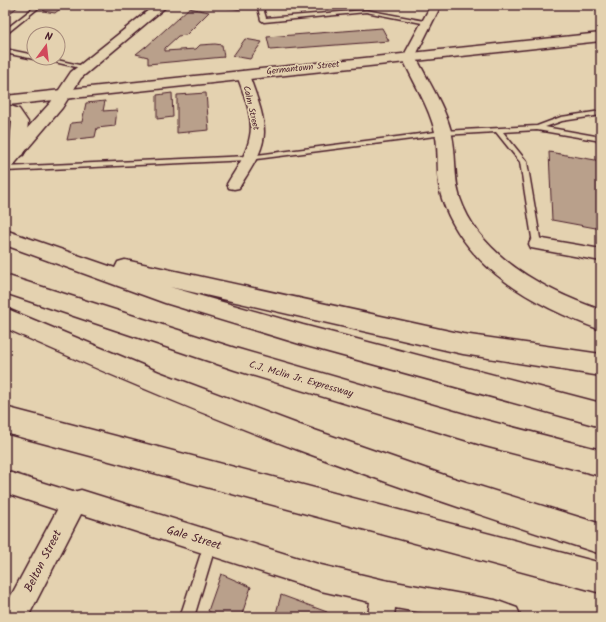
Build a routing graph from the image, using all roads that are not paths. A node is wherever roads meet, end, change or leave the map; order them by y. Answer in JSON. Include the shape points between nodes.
{"nodes":[{"id":1,"x":40,"y":5,"type":"edge"},
{"id":2,"x":142,"y":5,"type":"edge"},
{"id":3,"x":217,"y":5,"type":"edge"},
{"id":4,"x":260,"y":5,"type":"edge"},
{"id":5,"x":436,"y":5,"type":"edge"},
{"id":6,"x":160,"y":6,"type":"edge"},
{"id":7,"x":427,"y":22,"type":"junction"},
{"id":8,"x":5,"y":33,"type":"edge"},
{"id":9,"x":601,"y":37,"type":"edge"},
{"id":10,"x":5,"y":51,"type":"edge"},
{"id":11,"x":26,"y":55,"type":"edge"},
{"id":12,"x":409,"y":57,"type":"junction"},
{"id":13,"x":66,"y":63,"type":"edge"},
{"id":14,"x":85,"y":67,"type":"junction"},
{"id":15,"x":243,"y":75,"type":"junction"},
{"id":16,"x":64,"y":94,"type":"junction"},
{"id":17,"x":5,"y":101,"type":"edge"},
{"id":18,"x":5,"y":110,"type":"edge"},
{"id":19,"x":601,"y":114,"type":"edge"},
{"id":20,"x":537,"y":128,"type":"junction"},
{"id":21,"x":498,"y":130,"type":"junction"},
{"id":22,"x":443,"y":133,"type":"junction"},
{"id":23,"x":601,"y":139,"type":"edge"},
{"id":24,"x":17,"y":151,"type":"junction"},
{"id":25,"x":249,"y":158,"type":"junction"},
{"id":26,"x":5,"y":164,"type":"edge"},
{"id":27,"x":5,"y":169,"type":"edge"},
{"id":28,"x":234,"y":184,"type":"dead end"},
{"id":29,"x":5,"y":237,"type":"edge"},
{"id":30,"x":537,"y":244,"type":"joint"},
{"id":31,"x":38,"y":248,"type":"junction"},
{"id":32,"x":601,"y":255,"type":"edge"},
{"id":33,"x":5,"y":284,"type":"edge"},
{"id":34,"x":5,"y":318,"type":"edge"},
{"id":35,"x":601,"y":320,"type":"edge"},
{"id":36,"x":601,"y":365,"type":"edge"},
{"id":37,"x":601,"y":416,"type":"edge"},
{"id":38,"x":5,"y":420,"type":"edge"},
{"id":39,"x":601,"y":463,"type":"edge"},
{"id":40,"x":5,"y":482,"type":"edge"},
{"id":41,"x":72,"y":504,"type":"junction"},
{"id":42,"x":601,"y":539,"type":"edge"},
{"id":43,"x":210,"y":544,"type":"junction"},
{"id":44,"x":601,"y":578,"type":"edge"},
{"id":45,"x":382,"y":605,"type":"edge"},
{"id":46,"x":14,"y":617,"type":"edge"},
{"id":47,"x":186,"y":617,"type":"edge"},
{"id":48,"x":508,"y":617,"type":"edge"}],
"edges":[{"from":1,"to":8,"type":"lane"},
{"from":2,"to":6,"type":"street"},
{"from":3,"to":4,"type":"lane"},
{"from":4,"to":7,"type":"lane","via":[[264,20],[366,11]]},
{"from":5,"to":7,"type":"street"},
{"from":6,"to":14,"type":"main road"},
{"from":7,"to":12,"type":"street"},
{"from":9,"to":12,"type":"main road","name":"Germantown Street"},
{"from":10,"to":11,"type":"lane"},
{"from":12,"to":15,"type":"main road","name":"Germantown Street"},
{"from":12,"to":22,"type":"main road","via":[[437,114]]},
{"from":13,"to":14,"type":"lane"},
{"from":14,"to":16,"type":"main road","via":[[69,83]]},
{"from":15,"to":16,"type":"main road","name":"Germantown Street"},
{"from":15,"to":25,"type":"street","name":"Calm Street","via":[[258,135]]},
{"from":16,"to":17,"type":"main road","name":"Germantown Street"},
{"from":16,"to":24,"type":"main road"},
{"from":18,"to":24,"type":"main road","via":[[14,112],[20,122]]},
{"from":19,"to":20,"type":"lane","via":[[561,119]]},
{"from":20,"to":21,"type":"lane"},
{"from":20,"to":23,"type":"lane"},
{"from":21,"to":22,"type":"lane"},
{"from":21,"to":30,"type":"lane","via":[[523,162]]},
{"from":22,"to":25,"type":"lane"},
{"from":22,"to":35,"type":"main road","via":[[451,199],[462,223],[480,247],[520,281],[545,297]]},
{"from":24,"to":26,"type":"main road"},
{"from":25,"to":27,"type":"lane"},
{"from":25,"to":28,"type":"street","name":"Calm Street"},
{"from":29,"to":31,"type":"main road"},
{"from":30,"to":32,"type":"street"},
{"from":31,"to":36,"type":"main road","via":[[463,344]]},
{"from":31,"to":37,"type":"main road","via":[[211,308]]},
{"from":33,"to":39,"type":"main road","name":"C.J. Mclin Jr. Expressway","via":[[235,359],[486,433]]},
{"from":34,"to":42,"type":"main road","via":[[78,350],[278,429],[511,512]]},
{"from":38,"to":44,"type":"main road"},
{"from":40,"to":41,"type":"street","name":"Gale Street"},
{"from":41,"to":43,"type":"street","name":"Gale Street","via":[[81,502]]},
{"from":41,"to":46,"type":"street","name":"Belton Street"},
{"from":43,"to":45,"type":"street","name":"Gale Street","via":[[321,578]]},
{"from":43,"to":47,"type":"lane"},
{"from":45,"to":48,"type":"street","name":"Gale Street","via":[[494,613]]}]}
